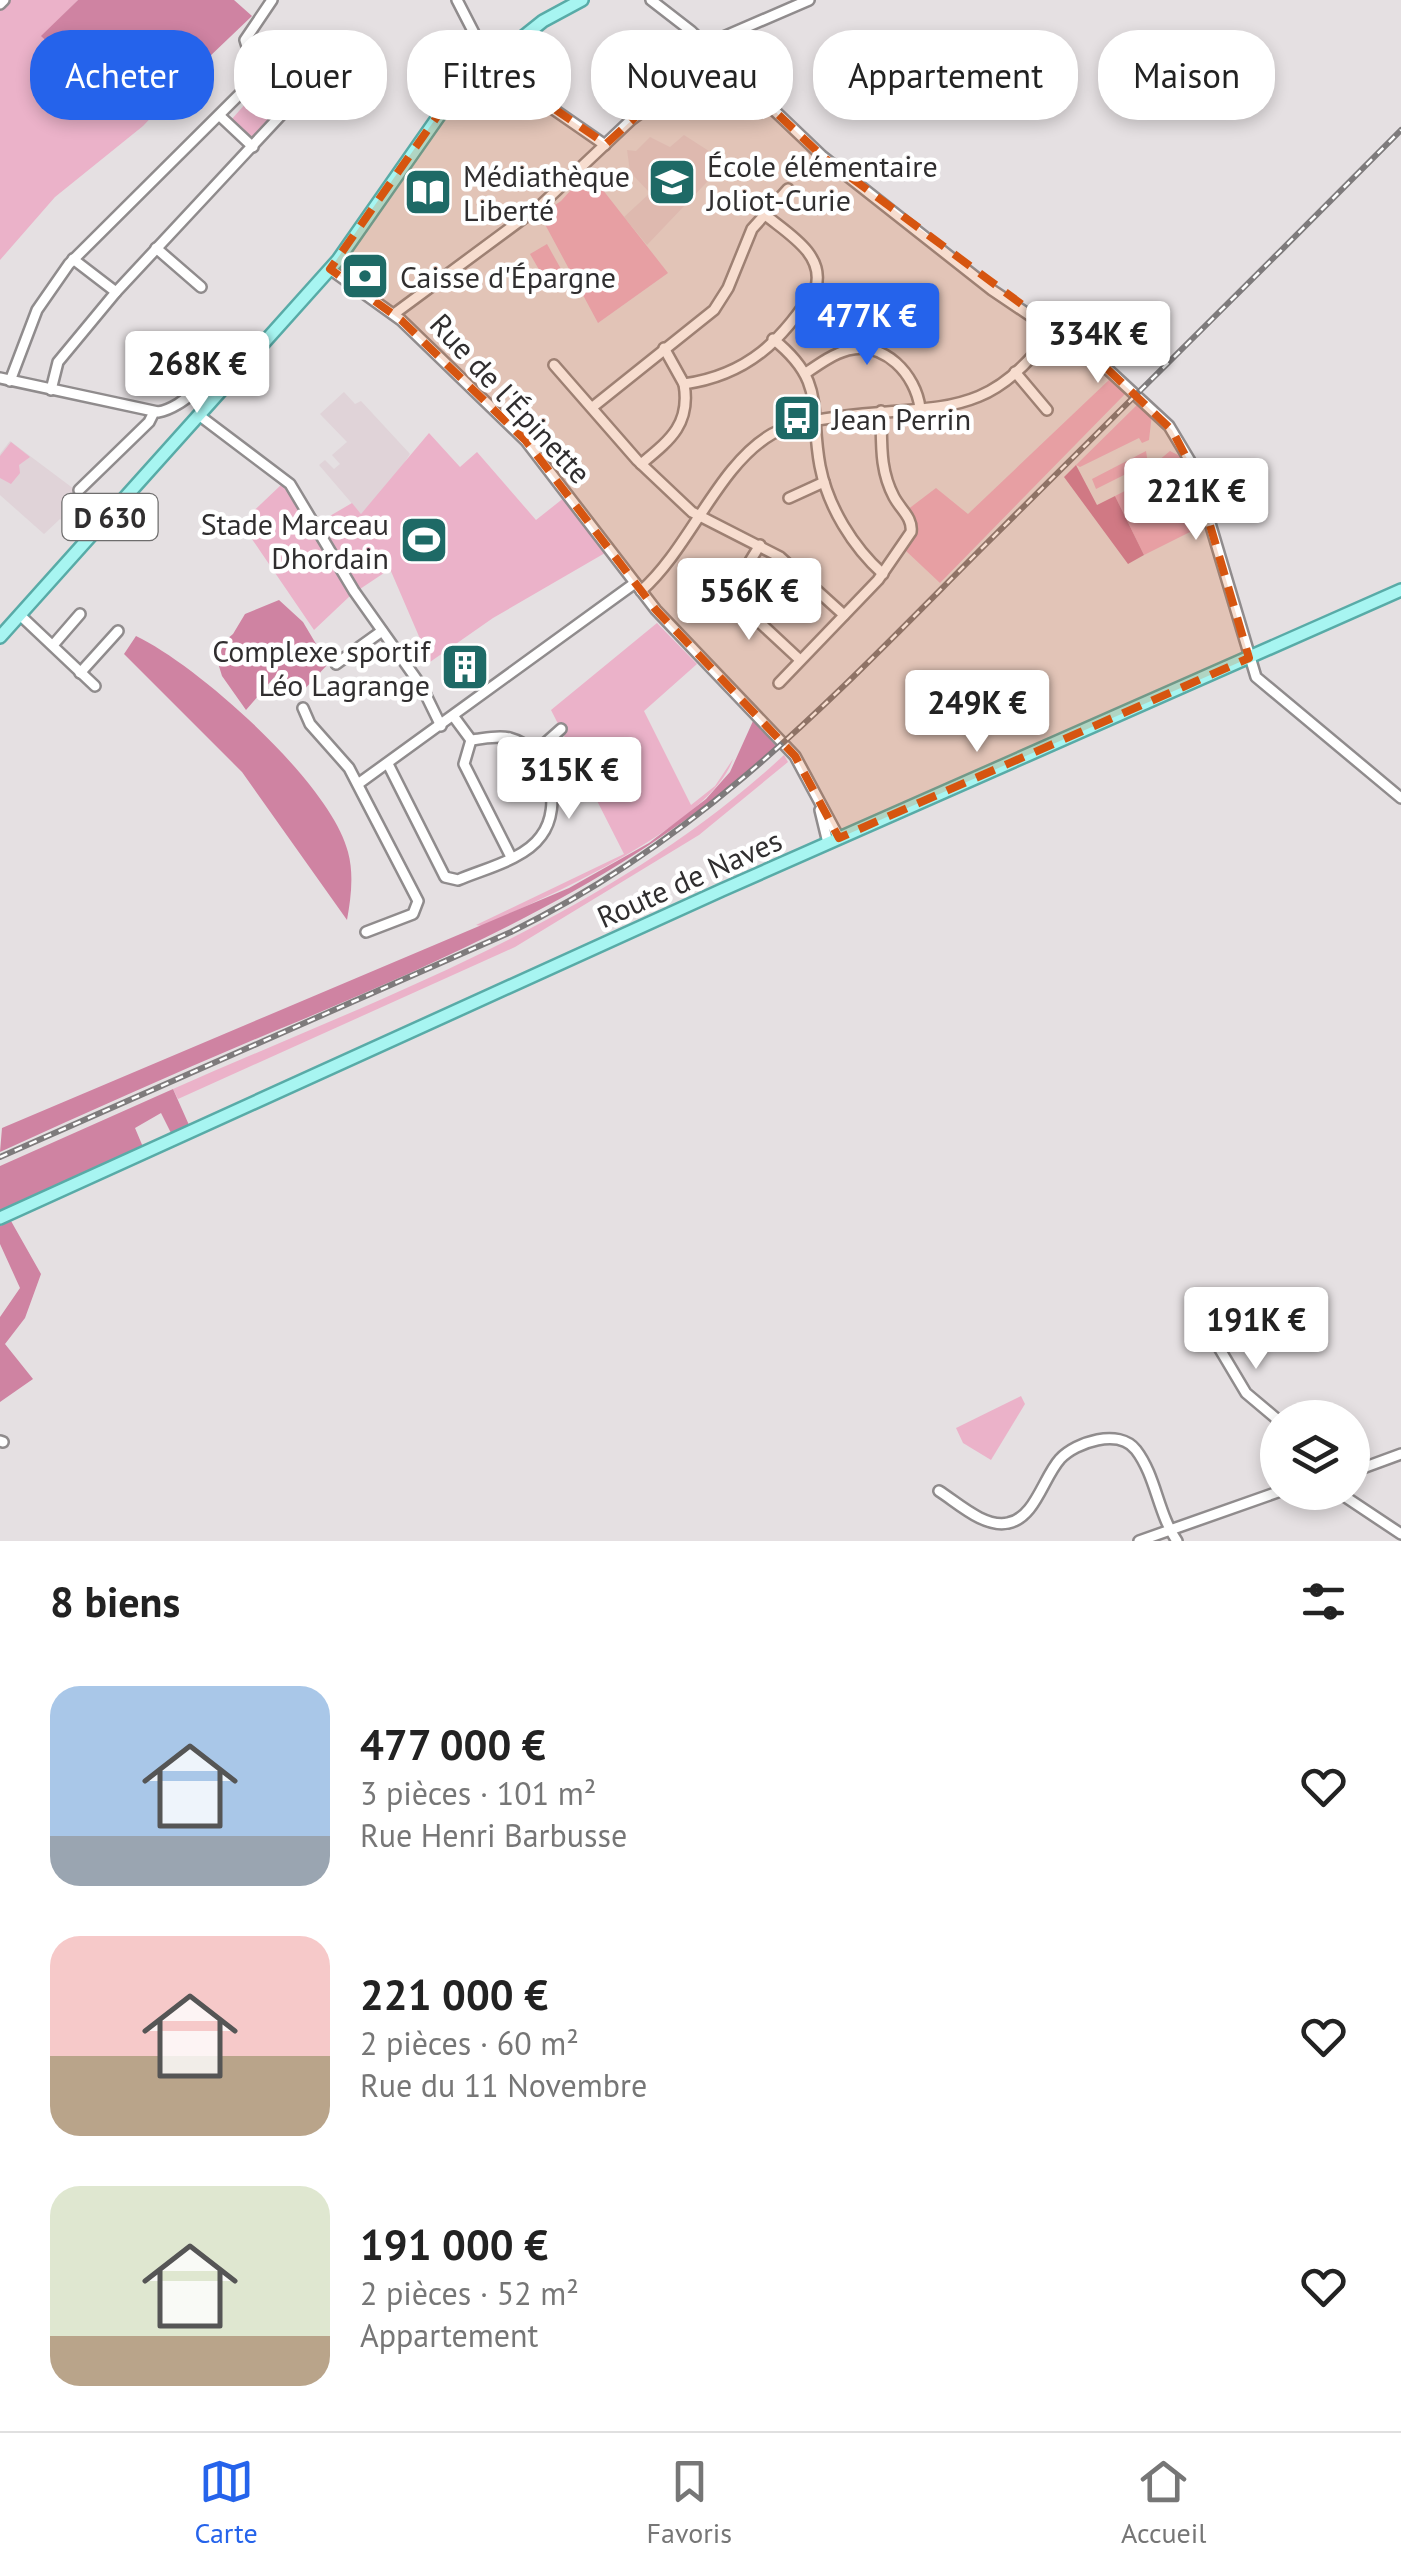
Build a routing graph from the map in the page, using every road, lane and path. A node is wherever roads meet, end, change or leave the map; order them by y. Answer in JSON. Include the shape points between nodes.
{"nodes":[{"id":1,"x":272,"y":0,"type":"edge"},
{"id":2,"x":456,"y":0,"type":"edge"},
{"id":3,"x":582,"y":0,"type":"edge"},
{"id":4,"x":651,"y":0,"type":"edge"},
{"id":5,"x":809,"y":0,"type":"edge"},
{"id":6,"x":566,"y":3,"type":"edge"},
{"id":7,"x":471,"y":30,"type":"edge"},
{"id":8,"x":531,"y":30,"type":"edge"},
{"id":9,"x":687,"y":30,"type":"edge"},
{"id":10,"x":744,"y":30,"type":"edge"},
{"id":11,"x":220,"y":116,"type":"junction"},
{"id":12,"x":276,"y":120,"type":"edge"},
{"id":13,"x":435,"y":120,"type":"edge"},
{"id":14,"x":569,"y":120,"type":"edge"},
{"id":15,"x":635,"y":120,"type":"edge"},
{"id":16,"x":784,"y":120,"type":"edge"},
{"id":17,"x":605,"y":145,"type":"junction"},
{"id":18,"x":253,"y":148,"type":"junction"},
{"id":19,"x":788,"y":189,"type":"dead end"},
{"id":20,"x":763,"y":214,"type":"junction"},
{"id":21,"x":156,"y":248,"type":"junction"},
{"id":22,"x":73,"y":259,"type":"junction"},
{"id":23,"x":330,"y":269,"type":"junction"},
{"id":24,"x":202,"y":287,"type":"dead end"},
{"id":25,"x":116,"y":292,"type":"junction"},
{"id":26,"x":394,"y":314,"type":"junction"},
{"id":27,"x":1052,"y":330,"type":"junction"},
{"id":28,"x":774,"y":339,"type":"junction"},
{"id":29,"x":664,"y":348,"type":"junction"},
{"id":30,"x":554,"y":365,"type":"dead end"},
{"id":31,"x":239,"y":370,"type":"junction"},
{"id":32,"x":1015,"y":372,"type":"junction"},
{"id":33,"x":806,"y":373,"type":"junction"},
{"id":34,"x":5,"y":380,"type":"edge"},
{"id":35,"x":684,"y":384,"type":"junction"},
{"id":36,"x":50,"y":390,"type":"junction"},
{"id":37,"x":0,"y":392,"type":"edge"},
{"id":38,"x":594,"y":406,"type":"junction"},
{"id":39,"x":920,"y":408,"type":"junction"},
{"id":40,"x":1047,"y":410,"type":"dead end"},
{"id":41,"x":154,"y":412,"type":"junction"},
{"id":42,"x":882,"y":412,"type":"junction"},
{"id":43,"x":200,"y":416,"type":"junction"},
{"id":44,"x":818,"y":420,"type":"junction"},
{"id":45,"x":641,"y":464,"type":"junction"},
{"id":46,"x":824,"y":482,"type":"junction"},
{"id":47,"x":79,"y":490,"type":"dead end"},
{"id":48,"x":790,"y":498,"type":"dead end"},
{"id":49,"x":701,"y":519,"type":"junction"},
{"id":50,"x":760,"y":545,"type":"junction"},
{"id":51,"x":883,"y":574,"type":"junction"},
{"id":52,"x":638,"y":587,"type":"junction"},
{"id":53,"x":1401,"y":590,"type":"edge"},
{"id":54,"x":728,"y":592,"type":"junction"},
{"id":55,"x":709,"y":610,"type":"dead end"},
{"id":56,"x":80,"y":614,"type":"dead end"},
{"id":57,"x":844,"y":616,"type":"junction"},
{"id":58,"x":16,"y":621,"type":"junction"},
{"id":59,"x":118,"y":631,"type":"dead end"},
{"id":60,"x":382,"y":631,"type":"junction"},
{"id":61,"x":0,"y":640,"type":"edge"},
{"id":62,"x":54,"y":644,"type":"junction"},
{"id":63,"x":1249,"y":658,"type":"junction"},
{"id":64,"x":800,"y":660,"type":"junction"},
{"id":65,"x":336,"y":664,"type":"dead end"},
{"id":66,"x":80,"y":673,"type":"junction"},
{"id":67,"x":780,"y":683,"type":"dead end"},
{"id":68,"x":95,"y":686,"type":"dead end"},
{"id":69,"x":303,"y":708,"type":"dead end"},
{"id":70,"x":454,"y":717,"type":"junction"},
{"id":71,"x":442,"y":726,"type":"junction"},
{"id":72,"x":561,"y":730,"type":"dead end"},
{"id":73,"x":471,"y":740,"type":"junction"},
{"id":74,"x":534,"y":752,"type":"junction"},
{"id":75,"x":388,"y":764,"type":"junction"},
{"id":76,"x":358,"y":784,"type":"junction"},
{"id":77,"x":1401,"y":798,"type":"edge"},
{"id":78,"x":833,"y":840,"type":"junction"},
{"id":79,"x":511,"y":858,"type":"junction"},
{"id":80,"x":366,"y":932,"type":"dead end"},
{"id":81,"x":0,"y":1218,"type":"edge"},
{"id":82,"x":1215,"y":1341,"type":"dead end"},
{"id":83,"x":1260,"y":1405,"type":"edge"},
{"id":84,"x":1401,"y":1454,"type":"edge"},
{"id":85,"x":1370,"y":1465,"type":"edge"},
{"id":86,"x":939,"y":1492,"type":"dead end"},
{"id":87,"x":1260,"y":1498,"type":"edge"},
{"id":88,"x":1365,"y":1510,"type":"edge"},
{"id":89,"x":1169,"y":1529,"type":"junction"},
{"id":90,"x":1401,"y":1534,"type":"edge"},
{"id":91,"x":1139,"y":1541,"type":"edge"},
{"id":92,"x":1177,"y":1541,"type":"edge"}],
"edges":[{"from":1,"to":11,"type":"street","via":[[246,40],[252,80]]},
{"from":2,"to":7,"type":"street"},
{"from":3,"to":6,"type":"main road","number":"D 630"},
{"from":4,"to":9,"type":"street"},
{"from":5,"to":10,"type":"street"},
{"from":6,"to":8,"type":"main road","number":"D 630"},
{"from":11,"to":18,"type":"street"},
{"from":11,"to":22,"type":"street"},
{"from":12,"to":18,"type":"street"},
{"from":13,"to":23,"type":"main road","number":"D 630"},
{"from":14,"to":17,"type":"street"},
{"from":15,"to":17,"type":"street"},
{"from":16,"to":27,"type":"street","via":[[984,284]]},
{"from":17,"to":26,"type":"street","via":[[540,206]]},
{"from":18,"to":21,"type":"street"},
{"from":19,"to":20,"type":"street"},
{"from":20,"to":28,"type":"street","via":[[807,252],[818,273],[814,290]]},
{"from":20,"to":29,"type":"street","via":[[718,305]]},
{"from":21,"to":24,"type":"street"},
{"from":21,"to":25,"type":"street"},
{"from":22,"to":25,"type":"street"},
{"from":22,"to":34,"type":"street","via":[[37,310]]},
{"from":23,"to":26,"type":"street","name":"Rue de l'Épinette"},
{"from":23,"to":31,"type":"main road","number":"D 630"},
{"from":25,"to":36,"type":"street","via":[[58,362]]},
{"from":26,"to":52,"type":"street","name":"Rue de l'Épinette","via":[[531,447]]},
{"from":27,"to":32,"type":"street"},
{"from":27,"to":63,"type":"street","via":[[1106,368],[1180,441]]},
{"from":28,"to":33,"type":"street"},
{"from":28,"to":35,"type":"street","via":[[738,370]]},
{"from":29,"to":35,"type":"street"},
{"from":29,"to":38,"type":"street"},
{"from":30,"to":38,"type":"street"},
{"from":31,"to":41,"type":"street","via":[[225,372],[176,407]]},
{"from":31,"to":43,"type":"main road","number":"D 630"},
{"from":32,"to":39,"type":"street","via":[[973,402]]},
{"from":32,"to":40,"type":"street"},
{"from":33,"to":39,"type":"street","via":[[848,350],[874,349],[906,374]]},
{"from":33,"to":44,"type":"street"},
{"from":34,"to":36,"type":"street"},
{"from":34,"to":37,"type":"street"},
{"from":35,"to":45,"type":"street","via":[[680,428]]},
{"from":36,"to":41,"type":"street"},
{"from":38,"to":45,"type":"street"},
{"from":39,"to":42,"type":"street"},
{"from":41,"to":47,"type":"street"},
{"from":42,"to":44,"type":"street"},
{"from":42,"to":51,"type":"street","via":[[886,477],[912,529]]},
{"from":43,"to":58,"type":"main road","number":"D 630"},
{"from":43,"to":60,"type":"street","via":[[286,480]]},
{"from":44,"to":46,"type":"street"},
{"from":44,"to":49,"type":"street","via":[[784,428],[756,445]]},
{"from":45,"to":49,"type":"street"},
{"from":46,"to":48,"type":"street"},
{"from":46,"to":51,"type":"street","via":[[859,550]]},
{"from":49,"to":50,"type":"street"},
{"from":49,"to":52,"type":"street"},
{"from":50,"to":54,"type":"street"},
{"from":50,"to":57,"type":"street"},
{"from":51,"to":57,"type":"street"},
{"from":52,"to":70,"type":"street"},
{"from":52,"to":78,"type":"street","name":"Rue de l'Épinette","via":[[790,750]]},
{"from":53,"to":63,"type":"main road","name":"Route de Naves"},
{"from":54,"to":55,"type":"street"},
{"from":54,"to":64,"type":"street"},
{"from":56,"to":62,"type":"street"},
{"from":57,"to":64,"type":"street"},
{"from":58,"to":61,"type":"main road","number":"D 630"},
{"from":58,"to":62,"type":"street"},
{"from":59,"to":66,"type":"street"},
{"from":60,"to":65,"type":"street"},
{"from":60,"to":71,"type":"street"},
{"from":62,"to":66,"type":"street"},
{"from":63,"to":77,"type":"street","via":[[1264,686]]},
{"from":63,"to":78,"type":"main road","name":"Route de Naves"},
{"from":64,"to":67,"type":"street"},
{"from":66,"to":68,"type":"street"},
{"from":69,"to":76,"type":"street"},
{"from":70,"to":71,"type":"street"},
{"from":70,"to":73,"type":"street"},
{"from":71,"to":75,"type":"street"},
{"from":72,"to":74,"type":"street"},
{"from":73,"to":74,"type":"street","via":[[506,737]]},
{"from":73,"to":79,"type":"street","via":[[464,764]]},
{"from":74,"to":79,"type":"street","via":[[550,786],[551,816],[535,844]]},
{"from":75,"to":76,"type":"street"},
{"from":75,"to":79,"type":"street","via":[[445,877],[458,880]]},
{"from":76,"to":80,"type":"street","via":[[418,904],[413,914]]},
{"from":78,"to":81,"type":"main road","name":"Route de Naves"},
{"from":82,"to":83,"type":"street"},
{"from":84,"to":85,"type":"street"},
{"from":86,"to":89,"type":"street","via":[[989,1522],[1013,1522],[1062,1458],[1117,1439],[1138,1452]]},
{"from":87,"to":89,"type":"street"},
{"from":88,"to":90,"type":"street"},
{"from":89,"to":91,"type":"street"},
{"from":89,"to":92,"type":"street"}]}
